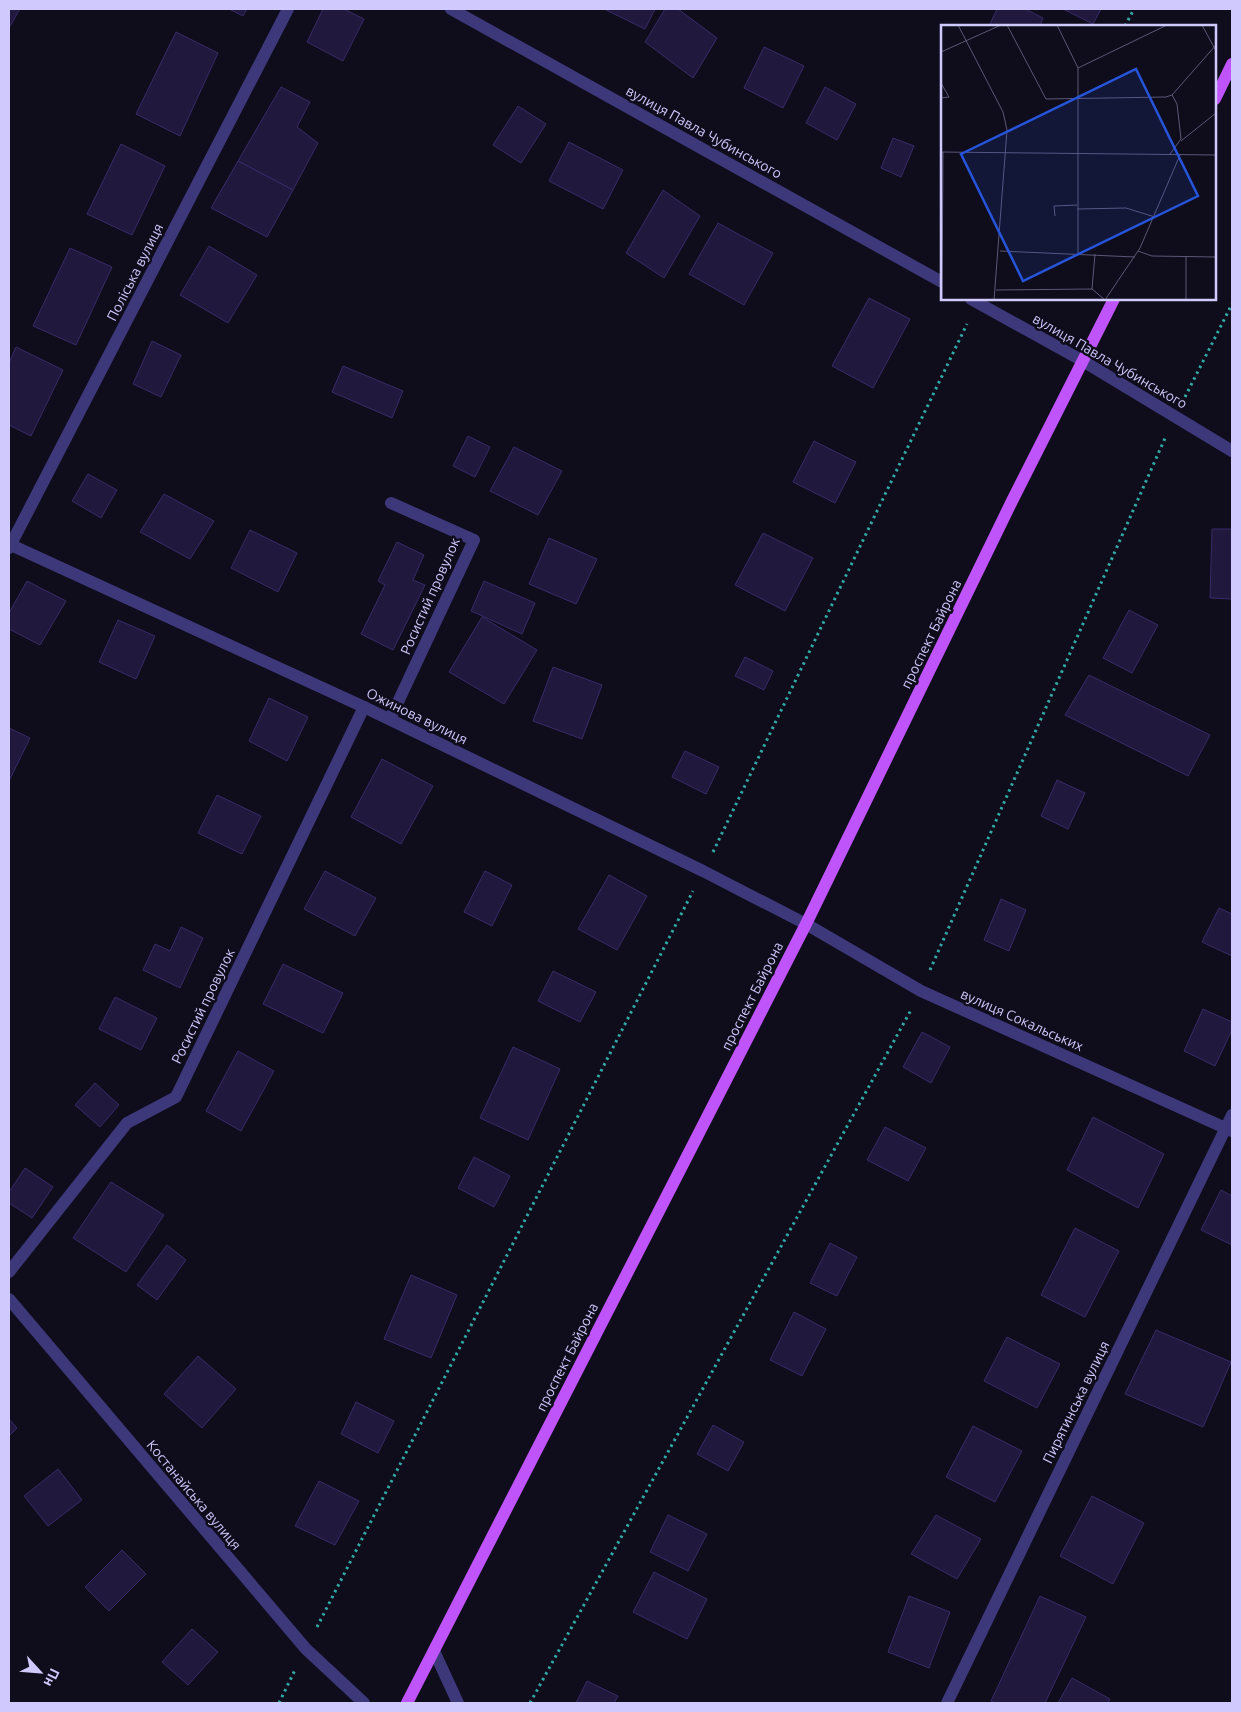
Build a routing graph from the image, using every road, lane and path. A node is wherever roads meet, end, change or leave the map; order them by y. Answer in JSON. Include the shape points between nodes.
{"nodes":[{"id":1,"x":288,"y":9,"type":"edge"},
{"id":2,"x":451,"y":9,"type":"edge"},
{"id":3,"x":1134,"y":9,"type":"edge"},
{"id":4,"x":1126,"y":25,"type":"edge"},
{"id":5,"x":1232,"y":64,"type":"edge"},
{"id":6,"x":1216,"y":97,"type":"edge"},
{"id":7,"x":941,"y":281,"type":"edge"},
{"id":8,"x":1114,"y":300,"type":"edge"},
{"id":9,"x":975,"y":301,"type":"edge"},
{"id":10,"x":1232,"y":304,"type":"edge"},
{"id":11,"x":1083,"y":361,"type":"junction"},
{"id":12,"x":1175,"y":416,"type":"junction"},
{"id":13,"x":1232,"y":451,"type":"edge"},
{"id":14,"x":391,"y":503,"type":"dead end"},
{"id":15,"x":10,"y":547,"type":"edge"},
{"id":16,"x":364,"y":706,"type":"junction"},
{"id":17,"x":390,"y":719,"type":"junction"},
{"id":18,"x":703,"y":872,"type":"junction"},
{"id":19,"x":806,"y":924,"type":"junction"},
{"id":20,"x":921,"y":991,"type":"junction"},
{"id":21,"x":1232,"y":1115,"type":"edge"},
{"id":22,"x":1229,"y":1129,"type":"edge"},
{"id":23,"x":9,"y":1272,"type":"edge"},
{"id":24,"x":9,"y":1299,"type":"edge"},
{"id":25,"x":306,"y":1649,"type":"junction"},
{"id":26,"x":434,"y":1651,"type":"junction"},
{"id":27,"x":279,"y":1703,"type":"edge"},
{"id":28,"x":364,"y":1703,"type":"edge"},
{"id":29,"x":407,"y":1703,"type":"edge"},
{"id":30,"x":458,"y":1703,"type":"edge"},
{"id":31,"x":530,"y":1703,"type":"edge"},
{"id":32,"x":947,"y":1703,"type":"edge"}],
"edges":[{"from":1,"to":15,"type":"street","name":"Поліська вулиця"},
{"from":2,"to":7,"type":"street","name":"вулиця Павла Чубинського"},
{"from":3,"to":4,"type":"path"},
{"from":5,"to":6,"type":"main road"},
{"from":8,"to":11,"type":"main road","name":"проспект Байрона"},
{"from":9,"to":11,"type":"street","name":"вулиця Павла Чубинського"},
{"from":9,"to":18,"type":"path"},
{"from":10,"to":12,"type":"path"},
{"from":11,"to":12,"type":"street","name":"вулиця Павла Чубинського"},
{"from":11,"to":19,"type":"main road","name":"проспект Байрона"},
{"from":12,"to":13,"type":"street","name":"вулиця Павла Чубинського"},
{"from":12,"to":20,"type":"path"},
{"from":14,"to":17,"type":"street","name":"Росистий провулок","via":[[474,540]]},
{"from":15,"to":16,"type":"street","name":"Ожинова вулиця"},
{"from":16,"to":17,"type":"street","name":"Ожинова вулиця"},
{"from":16,"to":23,"type":"street","name":"Росистий провулок","via":[[176,1097],[127,1123]]},
{"from":17,"to":18,"type":"street","name":"Ожинова вулиця"},
{"from":18,"to":19,"type":"street","name":"Ожинова вулиця"},
{"from":18,"to":25,"type":"path"},
{"from":19,"to":20,"type":"street","name":"вулиця Сокальських"},
{"from":19,"to":26,"type":"main road","name":"проспект Байрона"},
{"from":20,"to":22,"type":"street","name":"вулиця Сокальських"},
{"from":20,"to":31,"type":"path"},
{"from":21,"to":22,"type":"street","name":"Пирятинська вулиця"},
{"from":22,"to":32,"type":"street","name":"Пирятинська вулиця"},
{"from":24,"to":25,"type":"street","name":"Костанайська вулиця"},
{"from":25,"to":27,"type":"path"},
{"from":25,"to":28,"type":"street","name":"Костанайська вулиця"},
{"from":26,"to":29,"type":"main road","name":"проспект Байрона"},
{"from":26,"to":30,"type":"street"}]}
